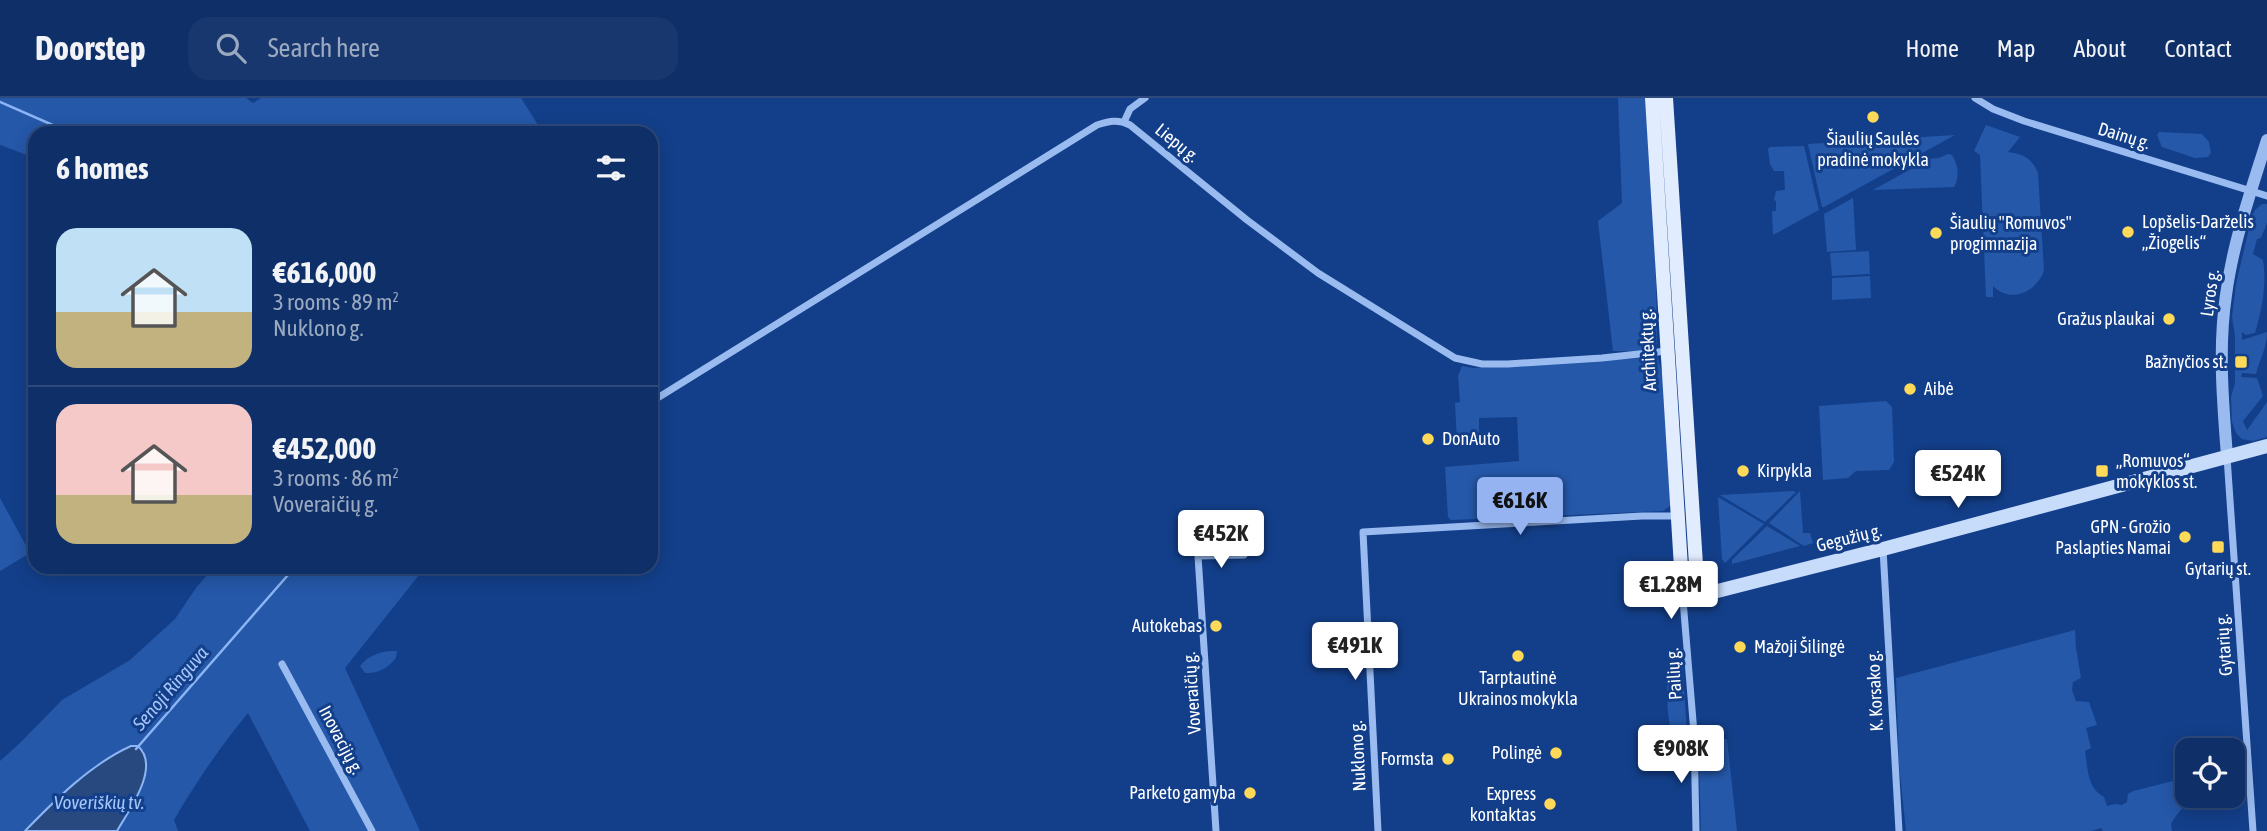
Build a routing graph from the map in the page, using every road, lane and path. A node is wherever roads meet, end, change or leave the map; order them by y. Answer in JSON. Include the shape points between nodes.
{"nodes":[{"id":1,"x":1144,"y":98,"type":"edge"},
{"id":2,"x":1652,"y":98,"type":"edge"},
{"id":3,"x":1666,"y":98,"type":"edge"},
{"id":4,"x":1975,"y":98,"type":"edge"},
{"id":5,"x":1124,"y":122,"type":"junction"},
{"id":6,"x":2267,"y":139,"type":"edge"},
{"id":7,"x":2251,"y":191,"type":"junction"},
{"id":8,"x":2267,"y":196,"type":"edge"},
{"id":9,"x":1666,"y":210,"type":"junction"},
{"id":10,"x":1667,"y":351,"type":"junction"},
{"id":11,"x":658,"y":398,"type":"edge"},
{"id":12,"x":2267,"y":446,"type":"edge"},
{"id":13,"x":2227,"y":456,"type":"junction"},
{"id":14,"x":1677,"y":516,"type":"junction"},
{"id":15,"x":1883,"y":549,"type":"junction"},
{"id":16,"x":1244,"y":555,"type":"dead end"},
{"id":17,"x":1690,"y":598,"type":"junction"},
{"id":18,"x":282,"y":664,"type":"dead end"},
{"id":19,"x":372,"y":831,"type":"edge"},
{"id":20,"x":1216,"y":831,"type":"edge"},
{"id":21,"x":1378,"y":831,"type":"edge"},
{"id":22,"x":1696,"y":831,"type":"edge"},
{"id":23,"x":1899,"y":831,"type":"edge"},
{"id":24,"x":2253,"y":831,"type":"edge"}],
"edges":[{"from":1,"to":5,"type":"street","via":[[1130,109]]},
{"from":2,"to":9,"type":"main road","name":"Architektų g."},
{"from":3,"to":9,"type":"main road","name":"Architektų g."},
{"from":4,"to":7,"type":"street","name":"Dainų g.","via":[[2024,121]]},
{"from":5,"to":10,"type":"street","name":"Liepų g.","via":[[1318,273],[1455,358],[1507,364]]},
{"from":5,"to":11,"type":"street","via":[[1097,125]]},
{"from":6,"to":7,"type":"street","name":"Lyros g."},
{"from":7,"to":8,"type":"street","name":"Dainų g."},
{"from":7,"to":13,"type":"street","name":"Lyros g.","via":[[2224,305]]},
{"from":9,"to":10,"type":"main road","name":"Architektų g."},
{"from":9,"to":17,"type":"main road","name":"Architektų g."},
{"from":10,"to":14,"type":"main road","name":"Architektų g."},
{"from":12,"to":13,"type":"main road","name":"Gegužių g."},
{"from":13,"to":15,"type":"main road","name":"Gegužių g."},
{"from":13,"to":24,"type":"street","name":"Gytarių g."},
{"from":14,"to":17,"type":"main road","name":"Architektų g."},
{"from":14,"to":21,"type":"street","name":"Nuklono g.","via":[[1363,532]]},
{"from":15,"to":17,"type":"main road","name":"Gegužių g."},
{"from":15,"to":23,"type":"street","name":"K. Korsako g."},
{"from":16,"to":20,"type":"street","name":"Voveraičių g.","via":[[1198,556]]},
{"from":17,"to":22,"type":"street","name":"Pailių g."},
{"from":18,"to":19,"type":"street","name":"Inovacijų g."}]}
